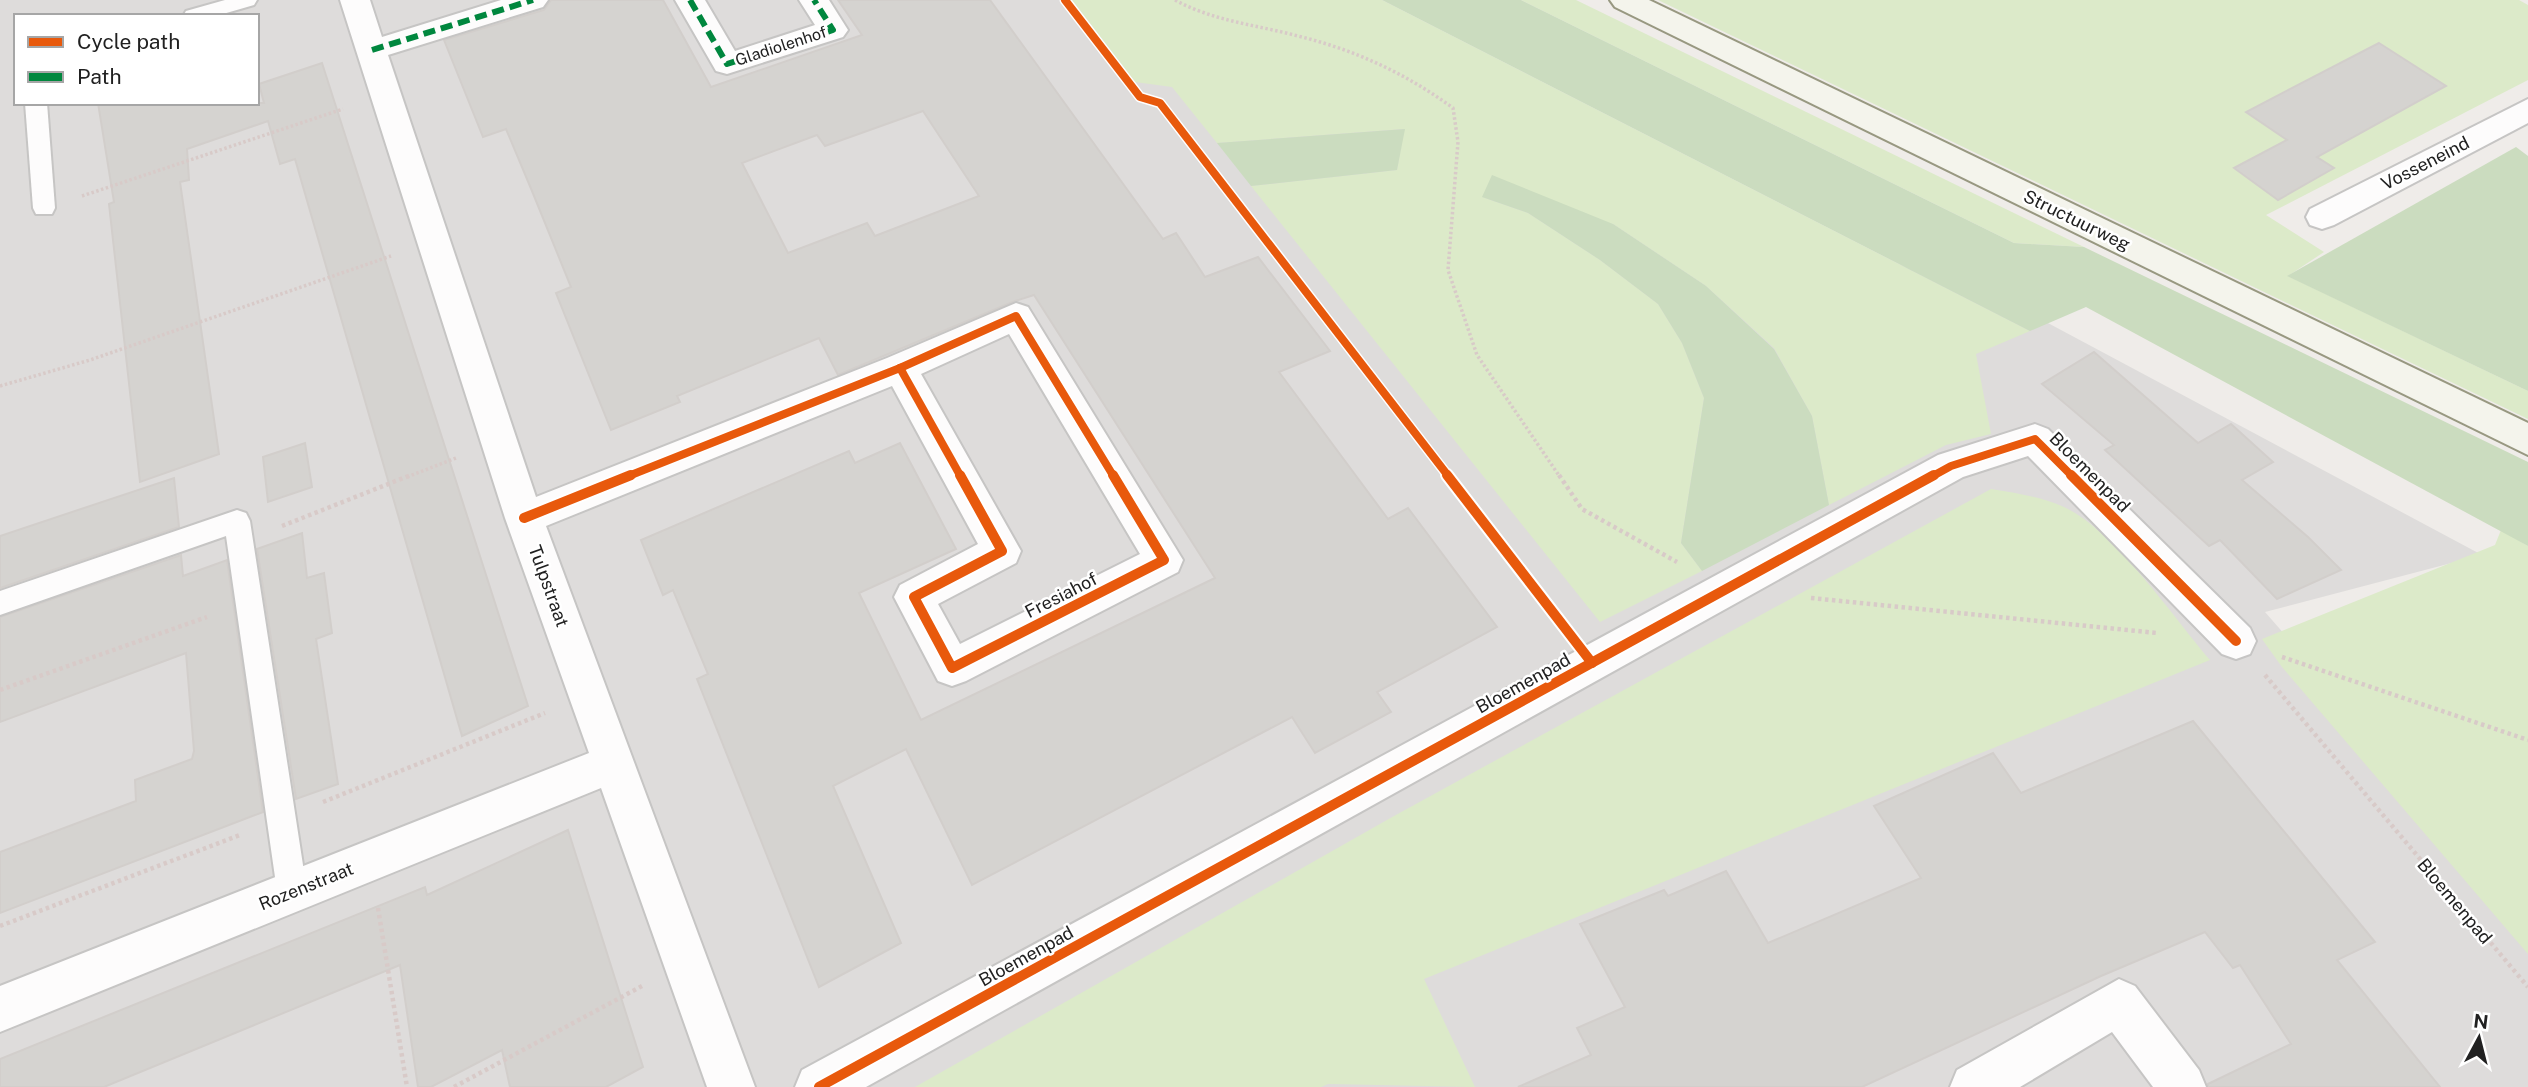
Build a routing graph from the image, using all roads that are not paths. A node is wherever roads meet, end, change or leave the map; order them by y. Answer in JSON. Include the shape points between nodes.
{"nodes":[{"id":1,"x":247,"y":0,"type":"edge"},
{"id":2,"x":355,"y":0,"type":"edge"},
{"id":3,"x":533,"y":0,"type":"edge"},
{"id":4,"x":690,"y":0,"type":"edge"},
{"id":5,"x":814,"y":0,"type":"edge"},
{"id":6,"x":1625,"y":0,"type":"edge"},
{"id":7,"x":200,"y":14,"type":"edge"},
{"id":8,"x":372,"y":50,"type":"junction"},
{"id":9,"x":36,"y":105,"type":"edge"},
{"id":10,"x":2528,"y":110,"type":"edge"},
{"id":11,"x":44,"y":208,"type":"road end"},
{"id":12,"x":2322,"y":217,"type":"dead end"},
{"id":13,"x":900,"y":368,"type":"junction"},
{"id":14,"x":2528,"y":440,"type":"edge"},
{"id":15,"x":524,"y":518,"type":"junction"},
{"id":16,"x":0,"y":603,"type":"edge"},
{"id":17,"x":2236,"y":641,"type":"road end"},
{"id":18,"x":612,"y":764,"type":"junction"},
{"id":19,"x":292,"y":891,"type":"junction"},
{"id":20,"x":0,"y":1009,"type":"edge"},
{"id":21,"x":731,"y":1087,"type":"edge"},
{"id":22,"x":819,"y":1087,"type":"edge"},
{"id":23,"x":1973,"y":1087,"type":"edge"},
{"id":24,"x":2182,"y":1087,"type":"edge"}],
"edges":[{"from":1,"to":7,"type":"lane"},
{"from":2,"to":8,"type":"street","name":"Tulpstraat"},
{"from":3,"to":8,"type":"street"},
{"from":4,"to":5,"type":"street","name":"Gladiolenhof","via":[[727,64],[833,30]]},
{"from":6,"to":14,"type":"main road","name":"Structuurweg"},
{"from":8,"to":15,"type":"street","name":"Tulpstraat"},
{"from":9,"to":11,"type":"lane"},
{"from":10,"to":12,"type":"street","name":"Vosseneind"},
{"from":13,"to":13,"type":"street","name":"Fresiahof","via":[[1016,316],[1164,560],[952,668],[914,597],[1002,551]]},
{"from":13,"to":15,"type":"street","name":"Fresiahof"},
{"from":15,"to":18,"type":"street","name":"Tulpstraat"},
{"from":16,"to":19,"type":"lane","via":[[237,521]]},
{"from":17,"to":22,"type":"street","name":"Bloemenpad","via":[[2035,439],[1951,466]]},
{"from":18,"to":19,"type":"street","name":"Rozenstraat"},
{"from":18,"to":21,"type":"street","name":"Tulpstraat"},
{"from":19,"to":20,"type":"street","name":"Rozenstraat"},
{"from":23,"to":24,"type":"street","via":[[2119,1002]]}]}
